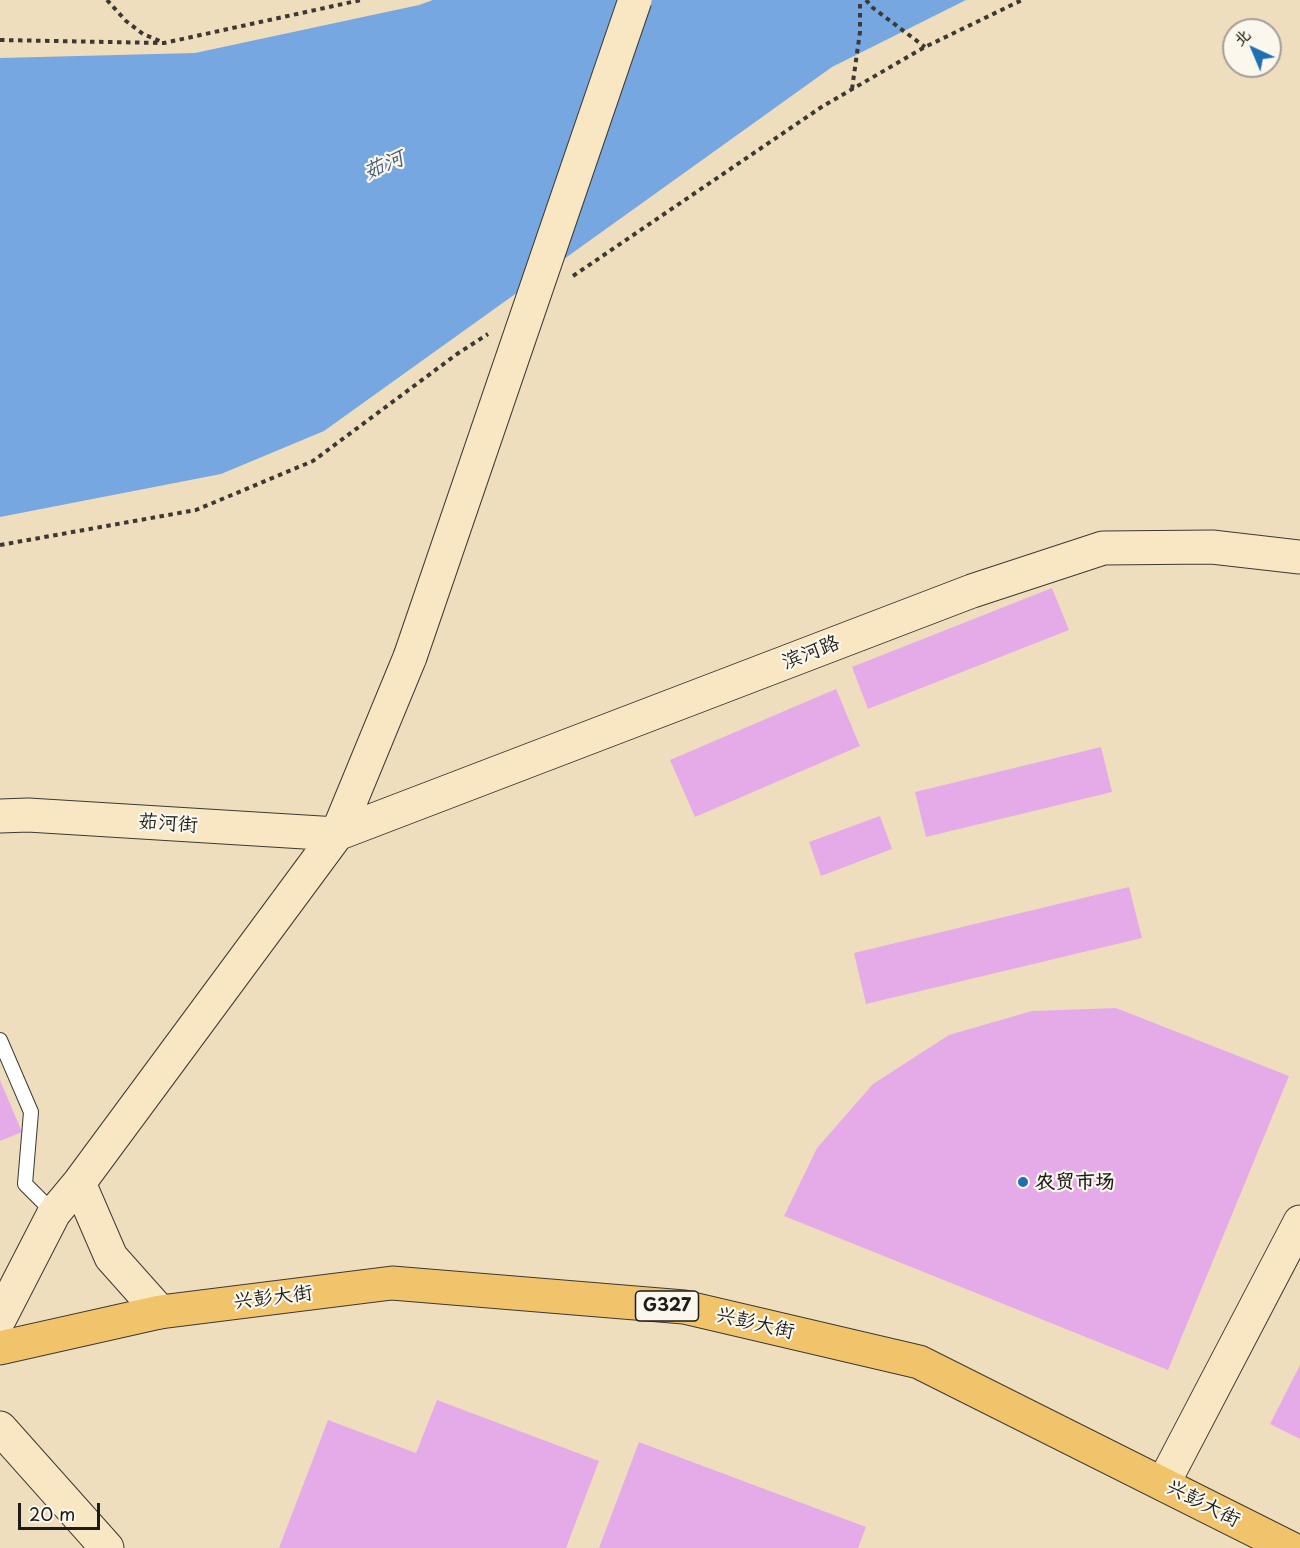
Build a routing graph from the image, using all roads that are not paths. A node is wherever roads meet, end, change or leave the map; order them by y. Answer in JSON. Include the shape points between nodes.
{"nodes":[{"id":1,"x":635,"y":0,"type":"edge"},
{"id":2,"x":1300,"y":557,"type":"edge"},
{"id":3,"x":0,"y":816,"type":"edge"},
{"id":4,"x":337,"y":834,"type":"junction"},
{"id":5,"x":0,"y":1040,"type":"edge"},
{"id":6,"x":79,"y":1183,"type":"junction"},
{"id":7,"x":54,"y":1213,"type":"junction"},
{"id":8,"x":1300,"y":1222,"type":"edge"},
{"id":9,"x":160,"y":1312,"type":"junction"},
{"id":10,"x":0,"y":1318,"type":"edge"},
{"id":11,"x":0,"y":1348,"type":"edge"},
{"id":12,"x":0,"y":1428,"type":"edge"},
{"id":13,"x":1163,"y":1484,"type":"junction"},
{"id":14,"x":107,"y":1548,"type":"edge"},
{"id":15,"x":1290,"y":1548,"type":"edge"}],
"edges":[{"from":1,"to":4,"type":"street","bridge":true,"via":[[410,657]]},
{"from":2,"to":4,"type":"street","name":"滨河路","via":[[1212,547],[1103,548],[972,591]]},
{"from":3,"to":4,"type":"street","name":"茹河街"},
{"from":4,"to":6,"type":"street"},
{"from":5,"to":7,"type":"lane","via":[[31,1113],[25,1184]]},
{"from":6,"to":7,"type":"street"},
{"from":6,"to":9,"type":"street","via":[[111,1257]]},
{"from":7,"to":10,"type":"street"},
{"from":8,"to":13,"type":"street"},
{"from":9,"to":11,"type":"highway","name":"兴彭大街","number":"G327"},
{"from":9,"to":13,"type":"highway","name":"兴彭大街","number":"G327","via":[[392,1283],[684,1307],[919,1362]]},
{"from":12,"to":14,"type":"street"},
{"from":13,"to":15,"type":"highway","name":"兴彭大街","number":"G327"}]}
